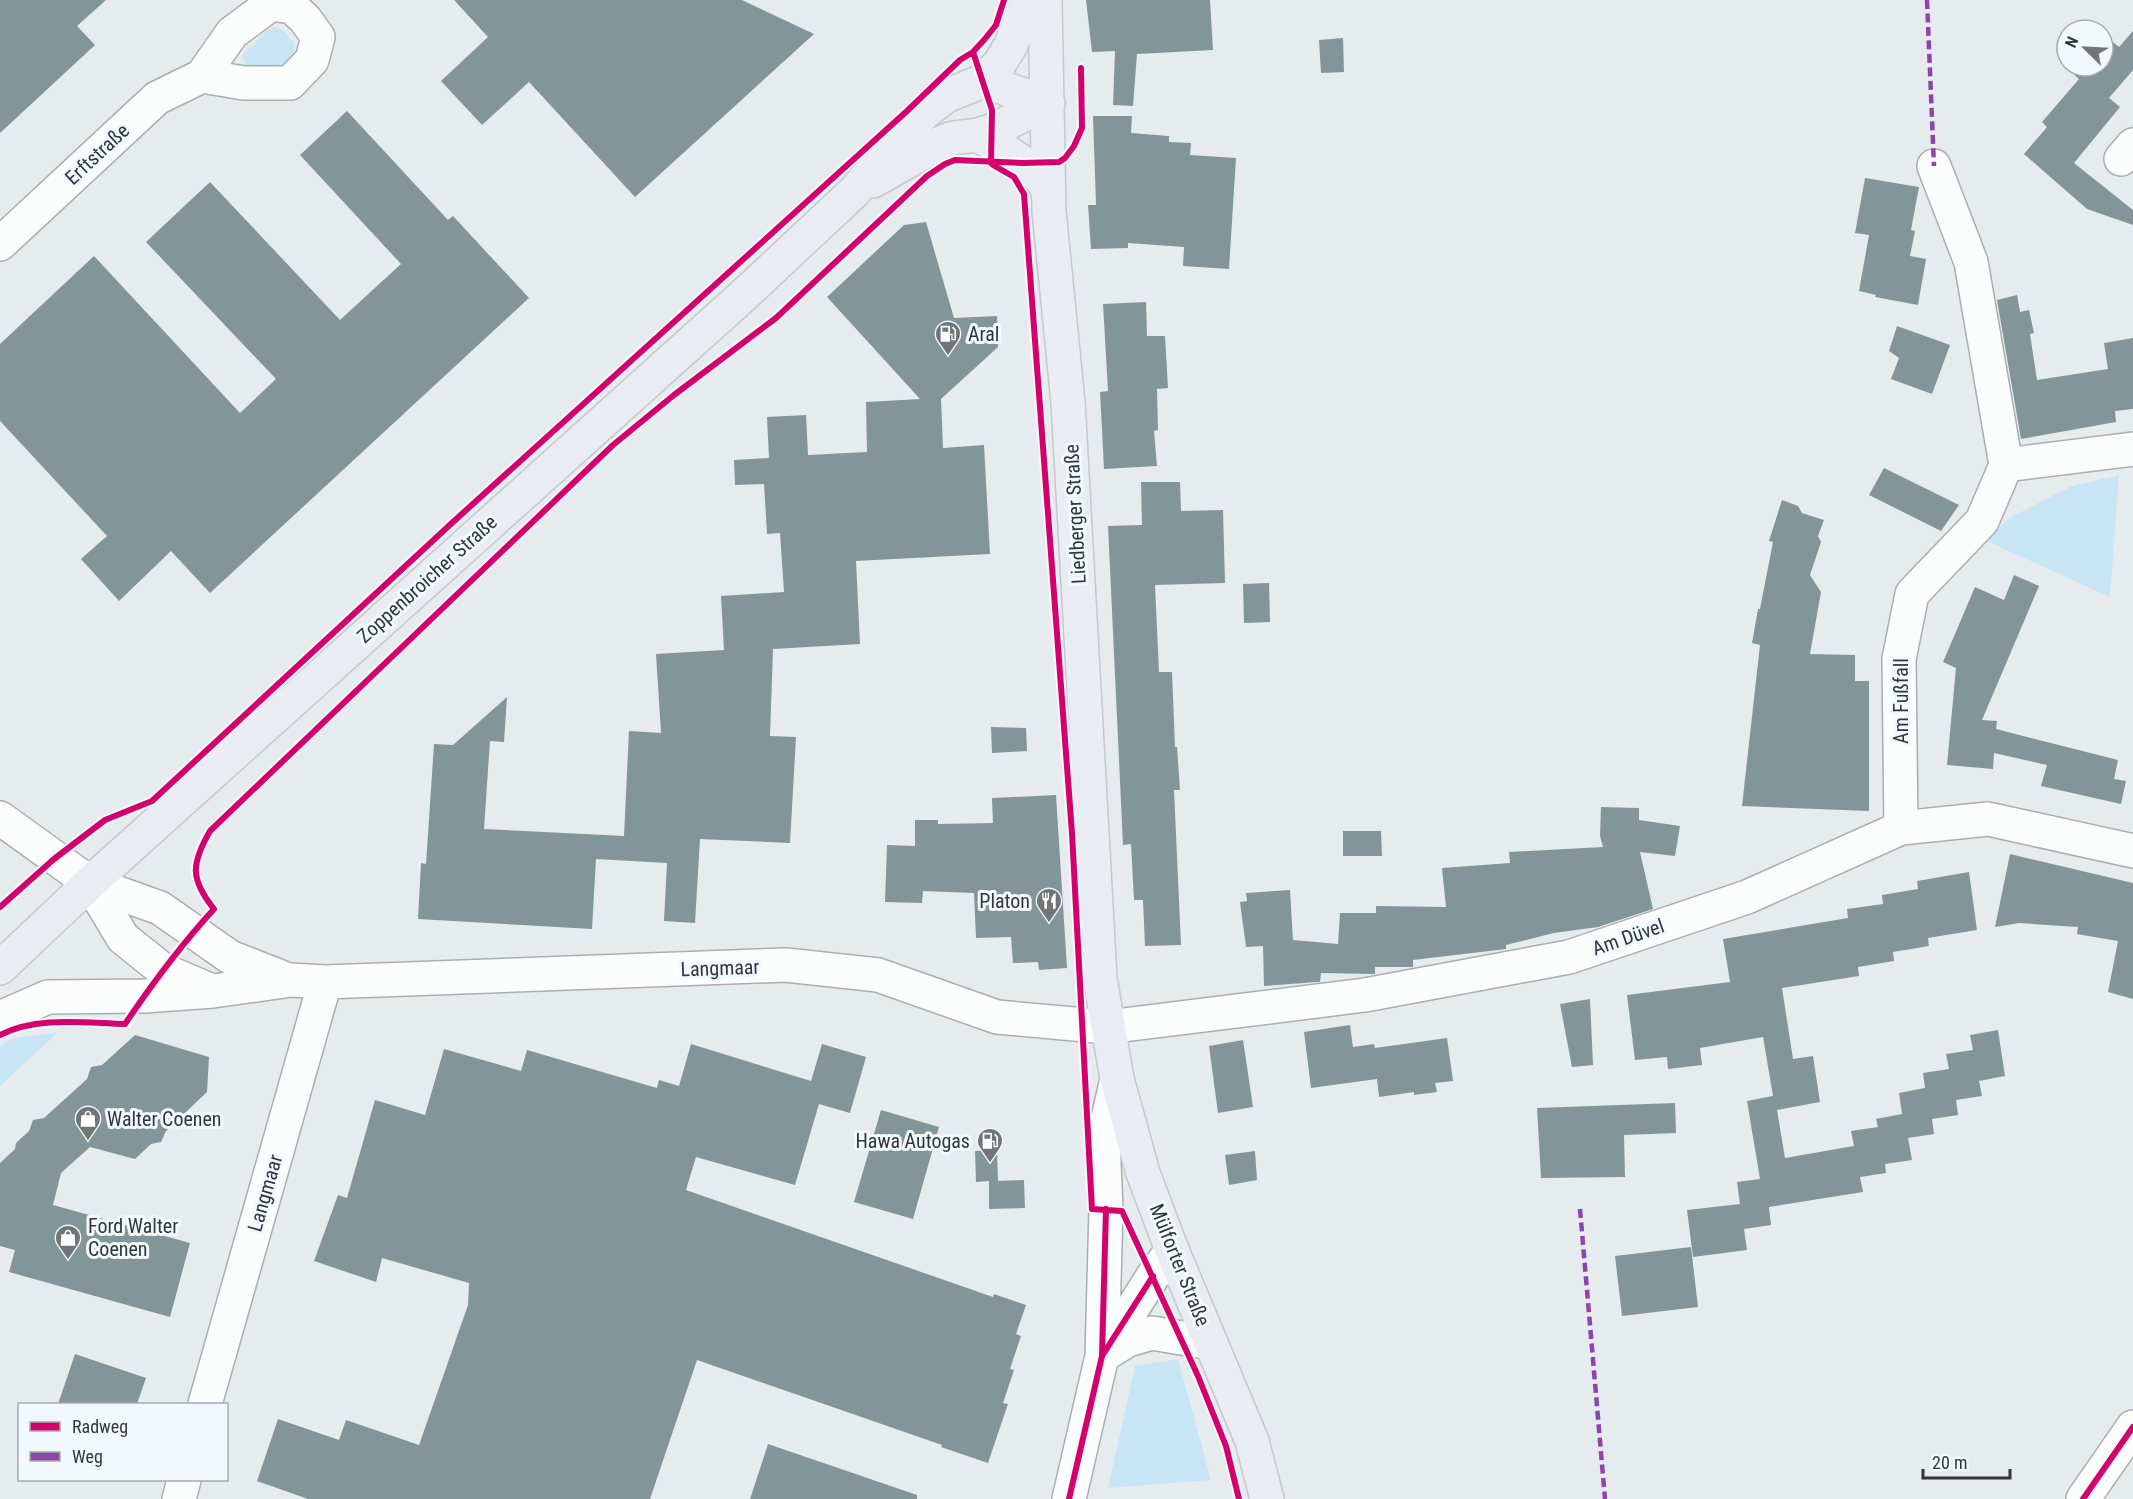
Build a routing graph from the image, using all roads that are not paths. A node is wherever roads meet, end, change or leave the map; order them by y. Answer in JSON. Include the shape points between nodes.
{"nodes":[{"id":1,"x":1027,"y":0,"type":"edge"},
{"id":2,"x":1045,"y":0,"type":"edge"},
{"id":3,"x":202,"y":76,"type":"dead end"},
{"id":4,"x":983,"y":81,"type":"junction"},
{"id":5,"x":1048,"y":103,"type":"junction"},
{"id":6,"x":977,"y":135,"type":"junction"},
{"id":7,"x":1934,"y":166,"type":"dead end"},
{"id":8,"x":855,"y":191,"type":"junction"},
{"id":9,"x":1049,"y":198,"type":"junction"},
{"id":10,"x":0,"y":244,"type":"edge"},
{"id":11,"x":2133,"y":449,"type":"edge"},
{"id":12,"x":2006,"y":465,"type":"junction"},
{"id":13,"x":0,"y":818,"type":"edge"},
{"id":14,"x":1901,"y":828,"type":"junction"},
{"id":15,"x":2133,"y":851,"type":"edge"},
{"id":16,"x":90,"y":883,"type":"junction"},
{"id":17,"x":0,"y":968,"type":"edge"},
{"id":18,"x":291,"y":980,"type":"junction"},
{"id":19,"x":325,"y":982,"type":"junction"},
{"id":20,"x":213,"y":991,"type":"junction"},
{"id":21,"x":0,"y":1020,"type":"edge"},
{"id":22,"x":1107,"y":1027,"type":"junction"},
{"id":23,"x":1117,"y":1079,"type":"junction"},
{"id":24,"x":1172,"y":1250,"type":"junction"},
{"id":25,"x":1211,"y":1343,"type":"junction"},
{"id":26,"x":1102,"y":1356,"type":"junction"},
{"id":27,"x":205,"y":1403,"type":"edge"},
{"id":28,"x":2133,"y":1427,"type":"edge"},
{"id":29,"x":184,"y":1481,"type":"edge"},
{"id":30,"x":179,"y":1499,"type":"edge"},
{"id":31,"x":1069,"y":1499,"type":"edge"},
{"id":32,"x":1267,"y":1499,"type":"edge"},
{"id":33,"x":2083,"y":1499,"type":"edge"}],
"edges":[{"from":1,"to":4,"type":"main road","via":[[1011,45]]},
{"from":2,"to":5,"type":"main road","name":"Liedberger Straße"},
{"from":3,"to":10,"type":"street","name":"Erftstraße","via":[[157,98]]},
{"from":4,"to":5,"type":"main road"},
{"from":4,"to":8,"type":"main road","name":"Zoppenbroicher Straße","via":[[946,96],[924,113]]},
{"from":5,"to":6,"type":"main road","name":"Zoppenbroicher Straße"},
{"from":5,"to":9,"type":"main road","name":"Liedberger Straße"},
{"from":6,"to":8,"type":"main road","name":"Zoppenbroicher Straße","via":[[938,144]]},
{"from":6,"to":9,"type":"main road","via":[[1033,172],[1044,183]]},
{"from":7,"to":12,"type":"street","via":[[1971,262]]},
{"from":8,"to":16,"type":"main road","name":"Zoppenbroicher Straße"},
{"from":9,"to":22,"type":"main road","name":"Liedberger Straße","via":[[1068,402],[1100,978]]},
{"from":11,"to":12,"type":"street"},
{"from":12,"to":14,"type":"street","name":"Am Fußfall","via":[[1982,521],[1912,594],[1899,659]]},
{"from":13,"to":16,"type":"street"},
{"from":14,"to":15,"type":"street","name":"Am Düvel","via":[[1988,819]]},
{"from":14,"to":22,"type":"street","name":"Am Düvel","via":[[1747,897],[1569,957],[1365,995]]},
{"from":16,"to":17,"type":"main road","name":"Zoppenbroicher Straße"},
{"from":16,"to":18,"type":"street","name":"Langmaar","via":[[160,908],[230,957]]},
{"from":16,"to":20,"type":"street","via":[[123,938],[164,970]]},
{"from":18,"to":19,"type":"street","name":"Langmaar"},
{"from":18,"to":20,"type":"street","name":"Langmaar"},
{"from":19,"to":22,"type":"street","name":"Langmaar","via":[[786,965],[878,975],[996,1017]]},
{"from":19,"to":27,"type":"street","name":"Langmaar"},
{"from":20,"to":21,"type":"street","name":"Langmaar","via":[[48,997]]},
{"from":22,"to":23,"type":"main road","name":"Mülforter Straße"},
{"from":23,"to":24,"type":"main road","name":"Mülforter Straße","via":[[1143,1173]]},
{"from":23,"to":26,"type":"street","via":[[1103,1140],[1106,1209]]},
{"from":24,"to":25,"type":"main road","name":"Mülforter Straße"},
{"from":24,"to":26,"type":"street"},
{"from":25,"to":26,"type":"street","via":[[1152,1333],[1128,1340]]},
{"from":25,"to":32,"type":"main road","name":"Mülforter Straße","via":[[1252,1441]]},
{"from":26,"to":31,"type":"street"},
{"from":28,"to":33,"type":"street"},
{"from":29,"to":30,"type":"street"}]}
